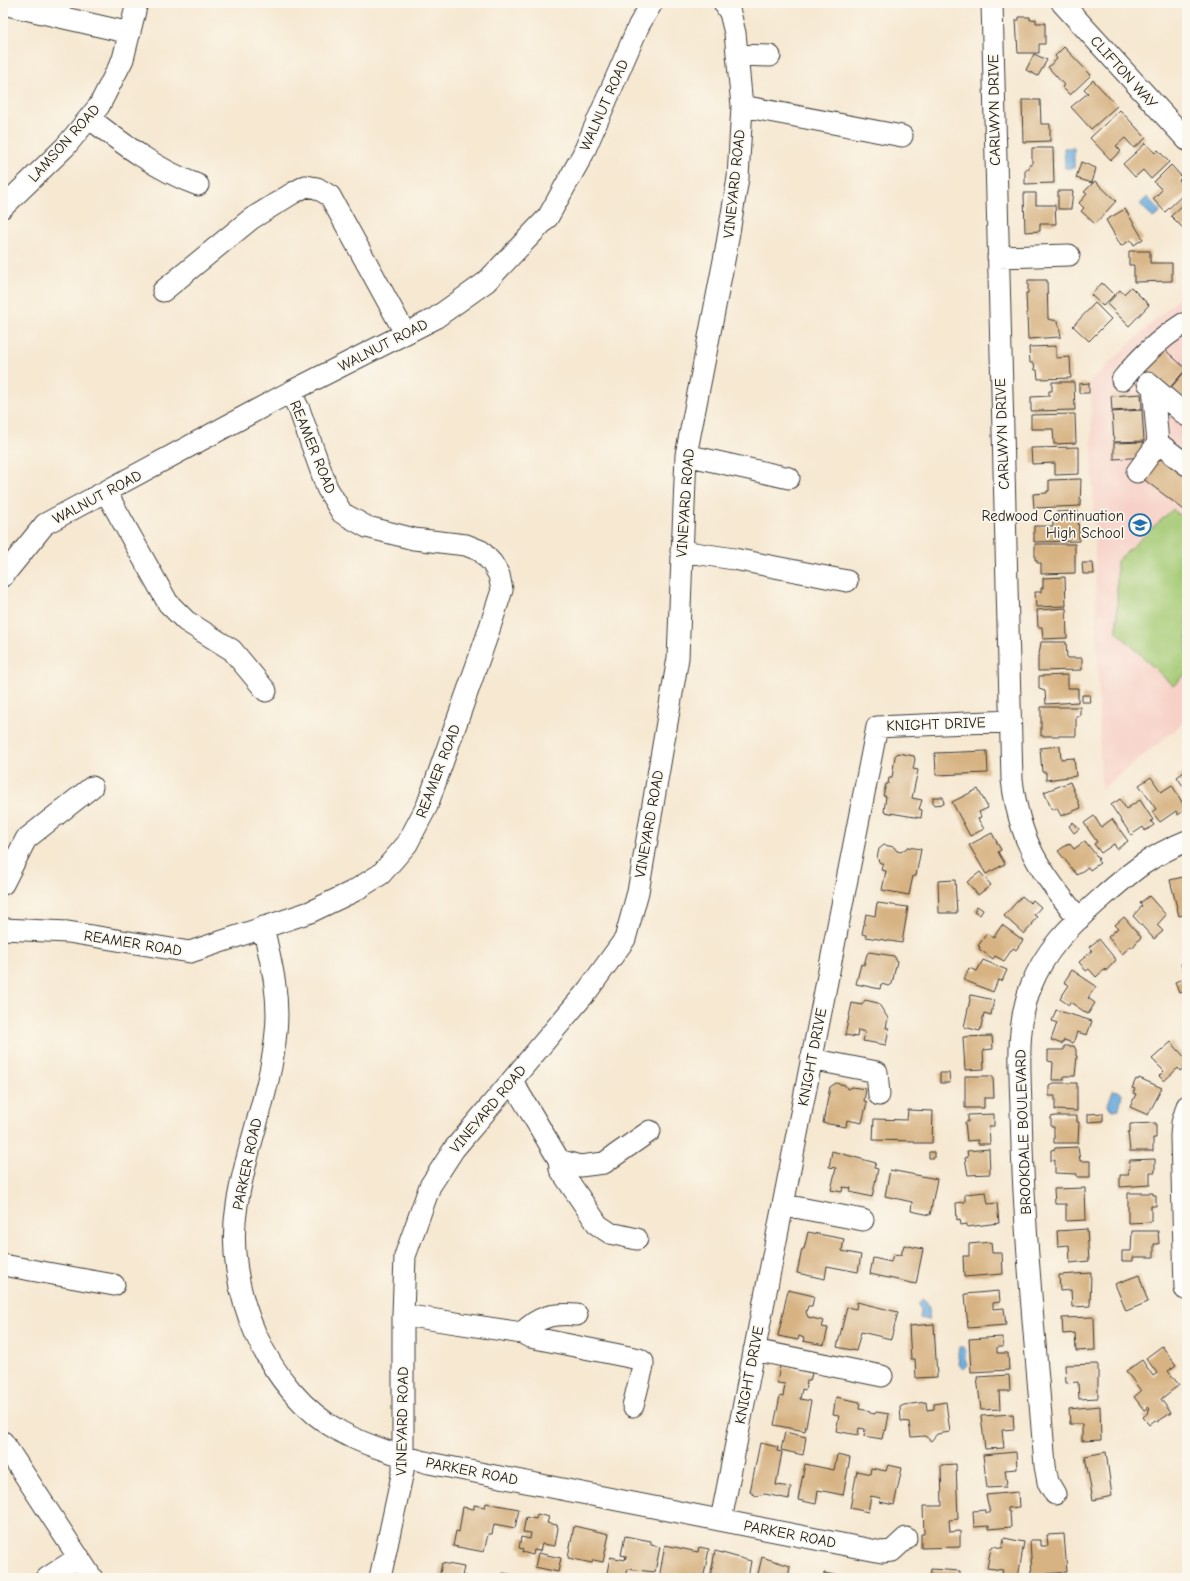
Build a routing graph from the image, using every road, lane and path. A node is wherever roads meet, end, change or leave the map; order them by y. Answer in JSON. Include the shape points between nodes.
{"nodes":[{"id":1,"x":137,"y":3,"type":"edge"},
{"id":2,"x":652,"y":3,"type":"edge"},
{"id":3,"x":724,"y":3,"type":"edge"},
{"id":4,"x":992,"y":3,"type":"edge"},
{"id":5,"x":1062,"y":3,"type":"edge"},
{"id":6,"x":3,"y":4,"type":"edge"},
{"id":7,"x":130,"y":33,"type":"junction"},
{"id":8,"x":737,"y":55,"type":"junction"},
{"id":9,"x":770,"y":56,"type":"dead end"},
{"id":10,"x":742,"y":106,"type":"junction"},
{"id":11,"x":89,"y":118,"type":"junction"},
{"id":12,"x":902,"y":136,"type":"dead end"},
{"id":13,"x":1187,"y":140,"type":"edge"},
{"id":14,"x":198,"y":186,"type":"dead end"},
{"id":15,"x":3,"y":208,"type":"edge"},
{"id":16,"x":1069,"y":255,"type":"dead end"},
{"id":17,"x":998,"y":257,"type":"junction"},
{"id":18,"x":162,"y":291,"type":"dead end"},
{"id":19,"x":1187,"y":323,"type":"edge"},
{"id":20,"x":405,"y":333,"type":"junction"},
{"id":21,"x":1153,"y":387,"type":"junction"},
{"id":22,"x":290,"y":392,"type":"junction"},
{"id":23,"x":1187,"y":416,"type":"edge"},
{"id":24,"x":1158,"y":443,"type":"junction"},
{"id":25,"x":686,"y":455,"type":"junction"},
{"id":26,"x":1187,"y":465,"type":"edge"},
{"id":27,"x":1137,"y":472,"type":"dead end"},
{"id":28,"x":789,"y":478,"type":"dead end"},
{"id":29,"x":106,"y":492,"type":"junction"},
{"id":30,"x":681,"y":551,"type":"junction"},
{"id":31,"x":3,"y":576,"type":"edge"},
{"id":32,"x":847,"y":581,"type":"dead end"},
{"id":33,"x":266,"y":691,"type":"dead end"},
{"id":34,"x":1011,"y":721,"type":"junction"},
{"id":35,"x":92,"y":787,"type":"dead end"},
{"id":36,"x":1187,"y":841,"type":"edge"},
{"id":37,"x":3,"y":884,"type":"edge"},
{"id":38,"x":1079,"y":919,"type":"junction"},
{"id":39,"x":264,"y":927,"type":"junction"},
{"id":40,"x":3,"y":928,"type":"edge"},
{"id":41,"x":811,"y":1059,"type":"junction"},
{"id":42,"x":512,"y":1080,"type":"junction"},
{"id":43,"x":879,"y":1095,"type":"dead end"},
{"id":44,"x":1187,"y":1106,"type":"edge"},
{"id":45,"x":650,"y":1131,"type":"dead end"},
{"id":46,"x":559,"y":1160,"type":"junction"},
{"id":47,"x":784,"y":1204,"type":"junction"},
{"id":48,"x":863,"y":1220,"type":"dead end"},
{"id":49,"x":637,"y":1239,"type":"dead end"},
{"id":50,"x":3,"y":1265,"type":"edge"},
{"id":51,"x":114,"y":1285,"type":"dead end"},
{"id":52,"x":1185,"y":1289,"type":"dead end"},
{"id":53,"x":403,"y":1314,"type":"junction"},
{"id":54,"x":577,"y":1315,"type":"dead end"},
{"id":55,"x":522,"y":1333,"type":"junction"},
{"id":56,"x":754,"y":1350,"type":"junction"},
{"id":57,"x":882,"y":1376,"type":"dead end"},
{"id":58,"x":633,"y":1406,"type":"dead end"},
{"id":59,"x":3,"y":1442,"type":"edge"},
{"id":60,"x":404,"y":1457,"type":"junction"},
{"id":61,"x":1055,"y":1494,"type":"dead end"},
{"id":62,"x":721,"y":1520,"type":"junction"},
{"id":63,"x":906,"y":1538,"type":"dead end"},
{"id":64,"x":79,"y":1557,"type":"junction"},
{"id":65,"x":47,"y":1578,"type":"edge"},
{"id":66,"x":92,"y":1578,"type":"edge"},
{"id":67,"x":380,"y":1578,"type":"edge"}],
"edges":[{"from":1,"to":7,"type":"street","name":"LAMSON ROAD"},
{"from":2,"to":20,"type":"street","name":"WALNUT ROAD","via":[[639,25],[583,154],[548,217],[486,282],[434,319]]},
{"from":3,"to":8,"type":"street","name":"VINEYARD ROAD","via":[[730,13]]},
{"from":4,"to":17,"type":"street","name":"CARLWYN DRIVE"},
{"from":5,"to":13,"type":"street","name":"CLIFTON WAY"},
{"from":6,"to":7,"type":"street"},
{"from":7,"to":11,"type":"street","name":"LAMSON ROAD","via":[[123,59],[99,106]]},
{"from":8,"to":9,"type":"street"},
{"from":8,"to":10,"type":"street","name":"VINEYARD ROAD"},
{"from":10,"to":12,"type":"street"},
{"from":10,"to":25,"type":"street","name":"VINEYARD ROAD","via":[[738,178]]},
{"from":11,"to":14,"type":"street","via":[[132,151],[174,176]]},
{"from":11,"to":15,"type":"street","name":"LAMSON ROAD"},
{"from":16,"to":17,"type":"street"},
{"from":17,"to":34,"type":"street","name":"CARLWYN DRIVE"},
{"from":18,"to":20,"type":"street","via":[[251,219],[306,186],[317,188],[330,196]]},
{"from":19,"to":21,"type":"street","via":[[1165,336],[1126,375]]},
{"from":20,"to":22,"type":"street","name":"WALNUT ROAD"},
{"from":21,"to":23,"type":"street"},
{"from":21,"to":24,"type":"street"},
{"from":22,"to":29,"type":"street","name":"WALNUT ROAD"},
{"from":22,"to":39,"type":"street","name":"REAMER ROAD","via":[[299,409],[327,488],[342,513],[367,527],[414,540],[466,545],[481,552],[499,575],[502,590],[427,806],[407,844],[381,874],[354,890],[310,912]]},
{"from":24,"to":26,"type":"street"},
{"from":24,"to":27,"type":"street"},
{"from":25,"to":28,"type":"street"},
{"from":25,"to":30,"type":"street","name":"VINEYARD ROAD"},
{"from":29,"to":31,"type":"street","name":"WALNUT ROAD","via":[[45,524]]},
{"from":29,"to":33,"type":"street","via":[[168,603],[186,621],[232,650]]},
{"from":30,"to":32,"type":"street"},
{"from":30,"to":42,"type":"street","name":"VINEYARD ROAD","via":[[678,658],[638,892],[625,940],[588,990]]},
{"from":34,"to":38,"type":"street","name":"CARLWYN DRIVE","via":[[1012,780],[1019,822],[1037,863]]},
{"from":34,"to":41,"type":"street","name":"KNIGHT DRIVE","via":[[877,727]]},
{"from":35,"to":37,"type":"street","via":[[26,839]]},
{"from":36,"to":38,"type":"street","name":"BROOKDALE BOULEVARD","via":[[1141,864]]},
{"from":38,"to":61,"type":"street","name":"BROOKDALE BOULEVARD","via":[[1057,940],[1038,969],[1024,1007],[1020,1043],[1023,1179],[1045,1466],[1048,1482]]},
{"from":39,"to":40,"type":"street","name":"REAMER ROAD","via":[[190,952],[68,932]]},
{"from":39,"to":60,"type":"street","name":"PARKER ROAD","via":[[275,985],[276,1031],[272,1062],[236,1206],[234,1240],[243,1301],[265,1353],[309,1409],[341,1432],[378,1449]]},
{"from":41,"to":43,"type":"street","via":[[877,1072]]},
{"from":41,"to":47,"type":"street","name":"KNIGHT DRIVE"},
{"from":42,"to":46,"type":"street"},
{"from":42,"to":53,"type":"street","name":"VINEYARD ROAD","via":[[454,1149],[430,1186],[404,1256]]},
{"from":44,"to":52,"type":"street","via":[[1181,1136]]},
{"from":45,"to":46,"type":"street","via":[[604,1163],[580,1166]]},
{"from":46,"to":49,"type":"street","via":[[560,1169],[598,1225],[610,1232]]},
{"from":47,"to":48,"type":"street"},
{"from":47,"to":56,"type":"street","name":"KNIGHT DRIVE"},
{"from":50,"to":51,"type":"street"},
{"from":53,"to":55,"type":"street"},
{"from":53,"to":60,"type":"street","name":"VINEYARD ROAD"},
{"from":54,"to":55,"type":"street","via":[[553,1314],[532,1323]]},
{"from":55,"to":58,"type":"street","via":[[530,1338],[643,1362]]},
{"from":56,"to":57,"type":"street"},
{"from":56,"to":62,"type":"street","name":"KNIGHT DRIVE"},
{"from":59,"to":64,"type":"street"},
{"from":60,"to":62,"type":"street","name":"PARKER ROAD"},
{"from":60,"to":67,"type":"street","name":"VINEYARD ROAD","via":[[401,1485]]},
{"from":62,"to":63,"type":"street","name":"PARKER ROAD","via":[[882,1552],[892,1551]]},
{"from":64,"to":65,"type":"street"},
{"from":64,"to":66,"type":"street"}]}
